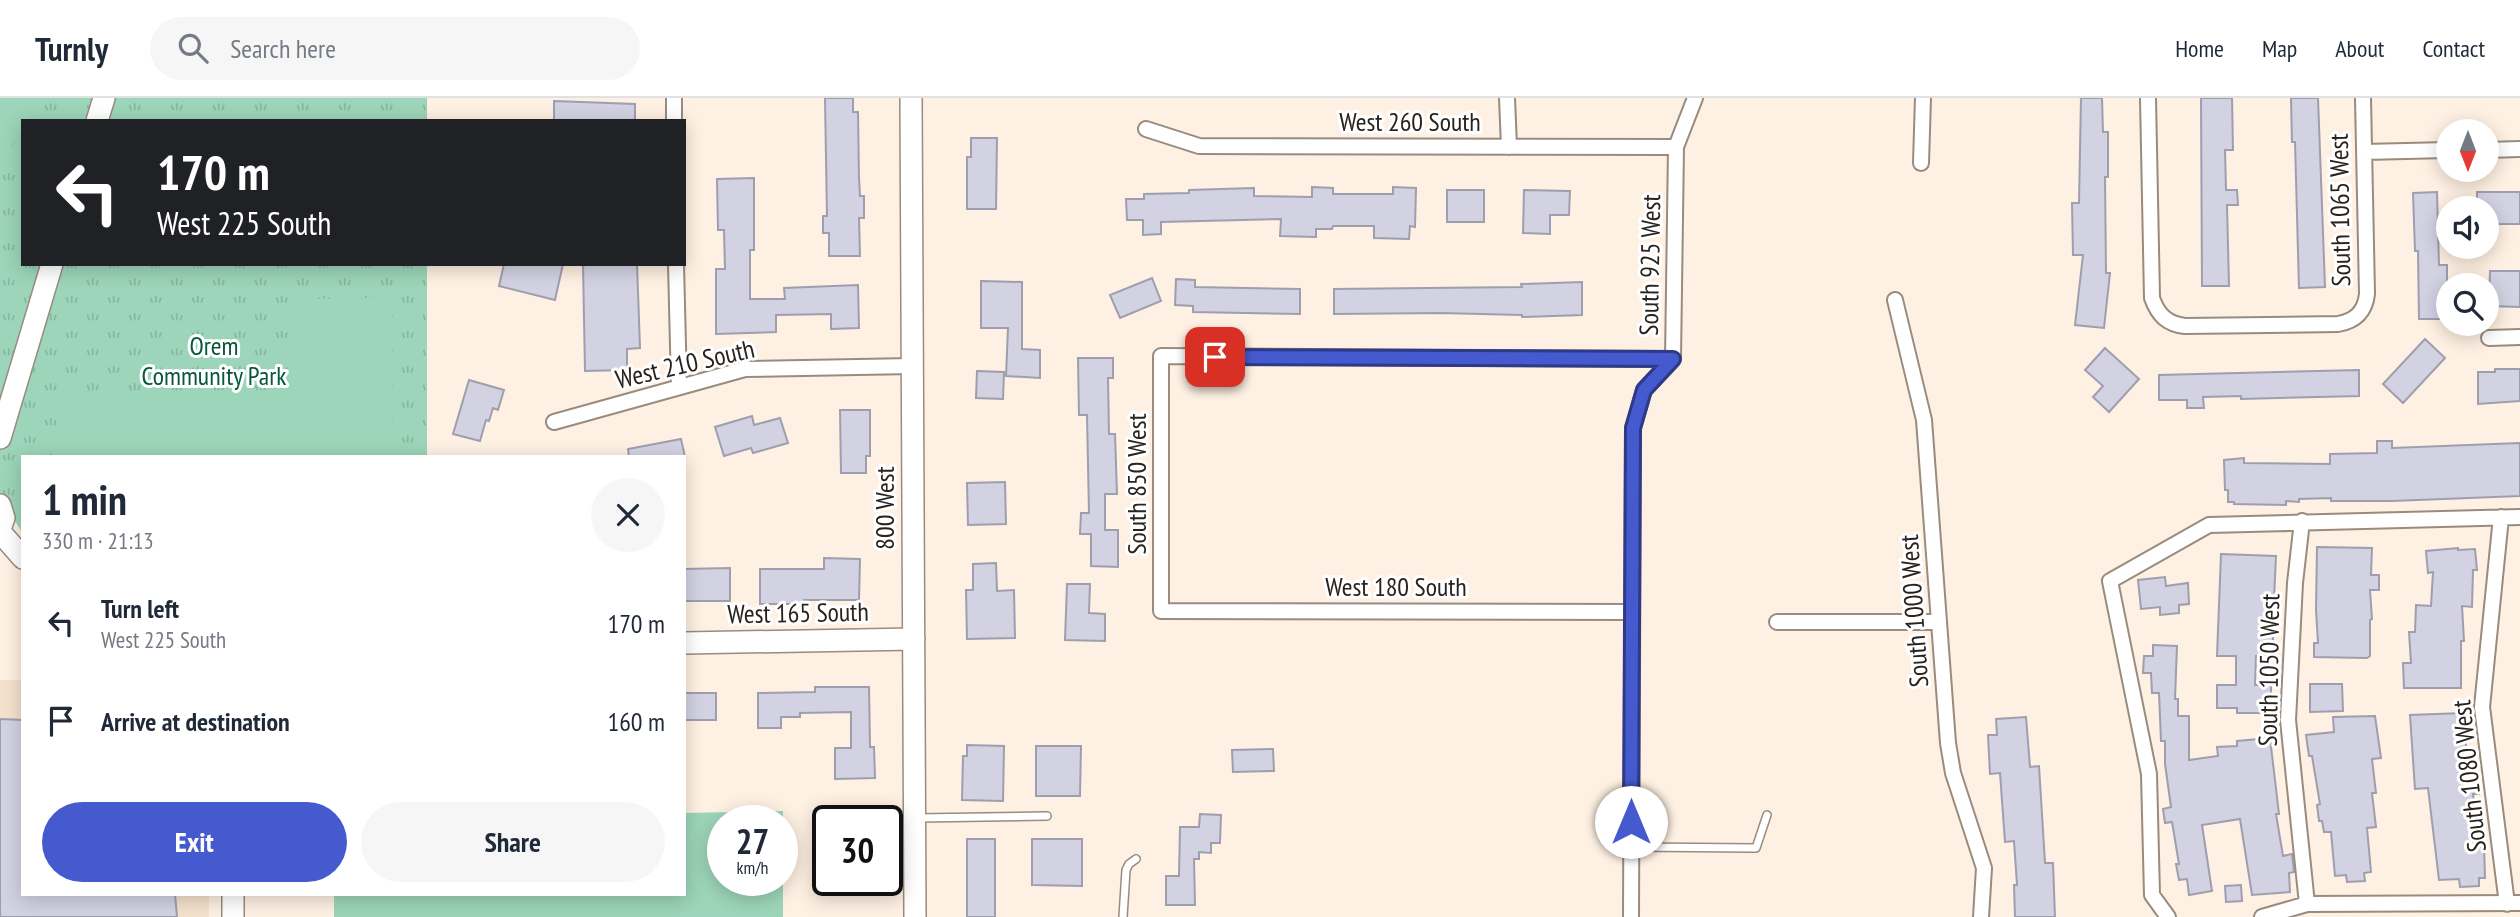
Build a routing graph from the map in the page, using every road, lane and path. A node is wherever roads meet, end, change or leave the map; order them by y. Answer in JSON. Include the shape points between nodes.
{"nodes":[{"id":1,"x":104,"y":98,"type":"edge"},
{"id":2,"x":674,"y":98,"type":"edge"},
{"id":3,"x":911,"y":98,"type":"edge"},
{"id":4,"x":1507,"y":98,"type":"edge"},
{"id":5,"x":1695,"y":98,"type":"edge"},
{"id":6,"x":1923,"y":98,"type":"edge"},
{"id":7,"x":2148,"y":98,"type":"edge"},
{"id":8,"x":2363,"y":98,"type":"edge"},
{"id":9,"x":98,"y":119,"type":"edge"},
{"id":10,"x":674,"y":119,"type":"edge"},
{"id":11,"x":1146,"y":129,"type":"dead end"},
{"id":12,"x":1509,"y":147,"type":"junction"},
{"id":13,"x":1676,"y":147,"type":"junction"},
{"id":14,"x":2520,"y":149,"type":"edge"},
{"id":15,"x":2436,"y":150,"type":"edge"},
{"id":16,"x":2499,"y":150,"type":"edge"},
{"id":17,"x":2364,"y":152,"type":"junction"},
{"id":18,"x":1921,"y":163,"type":"dead end"},
{"id":19,"x":51,"y":266,"type":"edge"},
{"id":20,"x":676,"y":266,"type":"edge"},
{"id":21,"x":1895,"y":300,"type":"dead end"},
{"id":22,"x":2520,"y":337,"type":"edge"},
{"id":23,"x":2489,"y":338,"type":"dead end"},
{"id":24,"x":1673,"y":359,"type":"junction"},
{"id":25,"x":913,"y":366,"type":"junction"},
{"id":26,"x":679,"y":387,"type":"junction"},
{"id":27,"x":554,"y":422,"type":"dead end"},
{"id":28,"x":0,"y":438,"type":"edge"},
{"id":29,"x":0,"y":505,"type":"edge"},
{"id":30,"x":2501,"y":517,"type":"junction"},
{"id":31,"x":2520,"y":517,"type":"edge"},
{"id":32,"x":2302,"y":521,"type":"junction"},
{"id":33,"x":0,"y":530,"type":"edge"},
{"id":34,"x":21,"y":556,"type":"edge"},
{"id":35,"x":1161,"y":611,"type":"joint"},
{"id":36,"x":1631,"y":612,"type":"junction"},
{"id":37,"x":1777,"y":622,"type":"dead end"},
{"id":38,"x":1939,"y":622,"type":"junction"},
{"id":39,"x":914,"y":639,"type":"junction"},
{"id":40,"x":686,"y":643,"type":"edge"},
{"id":41,"x":1767,"y":815,"type":"dead end"},
{"id":42,"x":1047,"y":816,"type":"dead end"},
{"id":43,"x":914,"y":818,"type":"junction"},
{"id":44,"x":1631,"y":847,"type":"junction"},
{"id":45,"x":1136,"y":859,"type":"dead end"},
{"id":46,"x":233,"y":896,"type":"edge"},
{"id":47,"x":2307,"y":904,"type":"junction"},
{"id":48,"x":2514,"y":904,"type":"edge"},
{"id":49,"x":233,"y":917,"type":"edge"},
{"id":50,"x":915,"y":917,"type":"edge"},
{"id":51,"x":1123,"y":917,"type":"edge"},
{"id":52,"x":1631,"y":917,"type":"edge"},
{"id":53,"x":1981,"y":917,"type":"edge"},
{"id":54,"x":2168,"y":917,"type":"edge"},
{"id":55,"x":2262,"y":917,"type":"edge"}],
"edges":[{"from":1,"to":9,"type":"street"},
{"from":2,"to":10,"type":"street"},
{"from":3,"to":25,"type":"street","name":"800 West"},
{"from":4,"to":12,"type":"street"},
{"from":5,"to":13,"type":"street"},
{"from":6,"to":18,"type":"street"},
{"from":7,"to":17,"type":"street","name":"South 1065 West","via":[[2152,298],[2160,315],[2176,325],[2338,324],[2356,318],[2367,294]]},
{"from":8,"to":17,"type":"street","name":"South 1065 West"},
{"from":11,"to":12,"type":"street","name":"West 260 South","via":[[1199,146]]},
{"from":12,"to":13,"type":"street","name":"West 260 South"},
{"from":13,"to":24,"type":"street","name":"South 925 West"},
{"from":14,"to":16,"type":"street"},
{"from":15,"to":17,"type":"street"},
{"from":19,"to":28,"type":"street"},
{"from":20,"to":26,"type":"street"},
{"from":21,"to":38,"type":"street","name":"South 1000 West","via":[[1924,420]]},
{"from":22,"to":23,"type":"street"},
{"from":24,"to":35,"type":"street","name":"South 850 West","via":[[1161,356]]},
{"from":24,"to":36,"type":"street","name":"South 925 West","via":[[1644,390],[1633,428]]},
{"from":25,"to":26,"type":"street","name":"West 210 South","via":[[745,369]]},
{"from":25,"to":39,"type":"street","name":"800 West"},
{"from":26,"to":27,"type":"street","name":"West 210 South"},
{"from":29,"to":33,"type":"street","via":[[4,518]]},
{"from":30,"to":31,"type":"street"},
{"from":30,"to":32,"type":"street"},
{"from":30,"to":48,"type":"street","name":"South 1080 West","via":[[2482,708]]},
{"from":32,"to":47,"type":"street","name":"South 1050 West","via":[[2288,720]]},
{"from":32,"to":54,"type":"street","via":[[2209,524],[2110,581],[2149,774],[2152,895]]},
{"from":33,"to":34,"type":"street"},
{"from":35,"to":36,"type":"street","name":"West 180 South"},
{"from":36,"to":44,"type":"street","name":"South 925 West"},
{"from":37,"to":38,"type":"street"},
{"from":38,"to":53,"type":"street","name":"South 1000 West","via":[[1953,773],[1984,867]]},
{"from":39,"to":40,"type":"street","name":"West 165 South"},
{"from":39,"to":43,"type":"street","name":"800 West"},
{"from":41,"to":44,"type":"lane","via":[[1756,848]]},
{"from":42,"to":43,"type":"lane"},
{"from":43,"to":50,"type":"street","name":"800 West"},
{"from":44,"to":52,"type":"street","name":"South 925 West"},
{"from":45,"to":51,"type":"lane","via":[[1126,870]]},
{"from":46,"to":49,"type":"street"},
{"from":47,"to":48,"type":"street"},
{"from":47,"to":55,"type":"street"}]}
